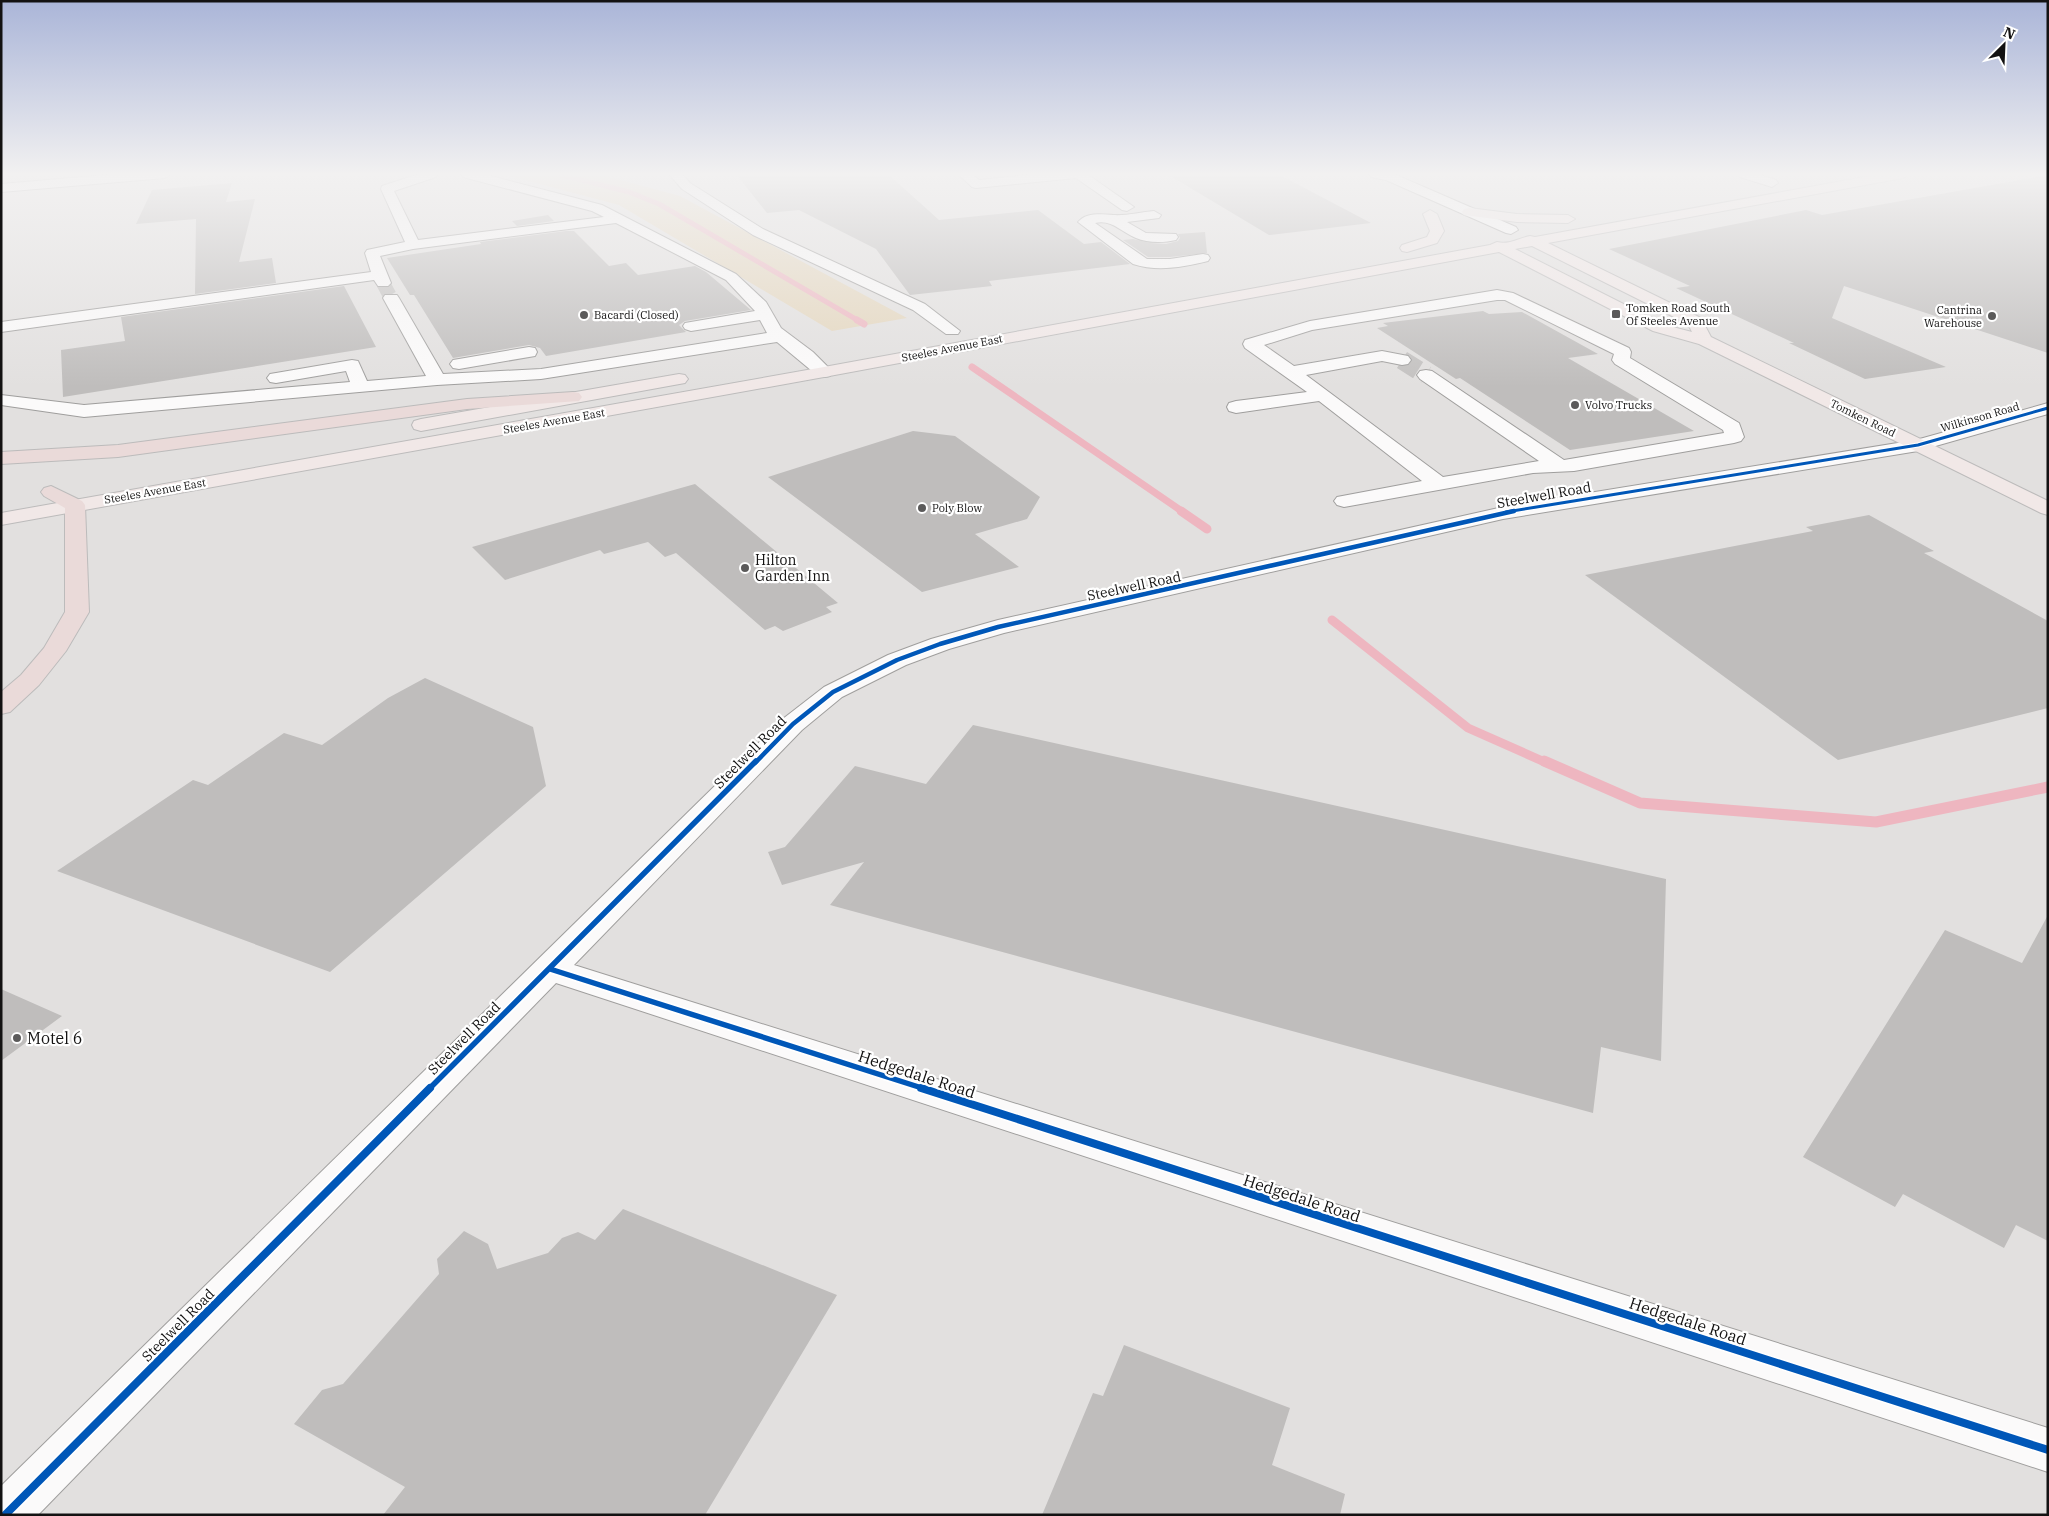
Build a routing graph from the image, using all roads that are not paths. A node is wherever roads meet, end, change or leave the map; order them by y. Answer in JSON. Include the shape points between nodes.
{"nodes":[{"id":1,"x":413,"y":245,"type":"edge"},
{"id":2,"x":668,"y":245,"type":"edge"},
{"id":3,"x":785,"y":245,"type":"edge"},
{"id":4,"x":1116,"y":245,"type":"edge"},
{"id":5,"x":1418,"y":245,"type":"edge"},
{"id":6,"x":1428,"y":245,"type":"edge"},
{"id":7,"x":1495,"y":245,"type":"edge"},
{"id":8,"x":1518,"y":245,"type":"edge"},
{"id":9,"x":1540,"y":245,"type":"edge"},
{"id":10,"x":1408,"y":248,"type":"junction"},
{"id":11,"x":1499,"y":248,"type":"junction"},
{"id":12,"x":1389,"y":252,"type":"dead end"},
{"id":13,"x":1203,"y":258,"type":"dead end"},
{"id":14,"x":1433,"y":259,"type":"junction"},
{"id":15,"x":1542,"y":268,"type":"junction"},
{"id":16,"x":391,"y":298,"type":"tunnel mouth"},
{"id":17,"x":765,"y":314,"type":"junction"},
{"id":18,"x":691,"y":326,"type":"dead end"},
{"id":19,"x":1,"y":327,"type":"edge"},
{"id":20,"x":971,"y":327,"type":"dead end"},
{"id":21,"x":952,"y":330,"type":"junction"},
{"id":22,"x":933,"y":334,"type":"dead end"},
{"id":23,"x":781,"y":336,"type":"junction"},
{"id":24,"x":1705,"y":340,"type":"junction"},
{"id":25,"x":529,"y":352,"type":"dead end"},
{"id":26,"x":807,"y":356,"type":"junction"},
{"id":27,"x":788,"y":360,"type":"dead end"},
{"id":28,"x":1402,"y":360,"type":"tunnel mouth"},
{"id":29,"x":825,"y":362,"type":"junction"},
{"id":30,"x":1291,"y":372,"type":"junction"},
{"id":31,"x":434,"y":374,"type":"junction"},
{"id":32,"x":700,"y":375,"type":"dead end"},
{"id":33,"x":1426,"y":375,"type":"tunnel mouth"},
{"id":34,"x":1323,"y":395,"type":"junction"},
{"id":35,"x":573,"y":397,"type":"junction"},
{"id":36,"x":1,"y":400,"type":"edge"},
{"id":37,"x":1236,"y":407,"type":"dead end"},
{"id":38,"x":2048,"y":408,"type":"edge"},
{"id":39,"x":341,"y":440,"type":"dead end"},
{"id":40,"x":1918,"y":445,"type":"junction"},
{"id":41,"x":273,"y":452,"type":"dead end"},
{"id":42,"x":1,"y":458,"type":"edge"},
{"id":43,"x":1560,"y":466,"type":"junction"},
{"id":44,"x":1439,"y":484,"type":"junction"},
{"id":45,"x":51,"y":492,"type":"junction"},
{"id":46,"x":1,"y":501,"type":"edge"},
{"id":47,"x":1344,"y":501,"type":"dead end"},
{"id":48,"x":75,"y":505,"type":"junction"},
{"id":49,"x":1472,"y":507,"type":"junction"},
{"id":50,"x":2048,"y":509,"type":"edge"},
{"id":51,"x":1,"y":519,"type":"edge"},
{"id":52,"x":1,"y":706,"type":"edge"},
{"id":53,"x":550,"y":969,"type":"junction"},
{"id":54,"x":2048,"y":1450,"type":"edge"},
{"id":55,"x":5,"y":1515,"type":"edge"}],
"edges":[{"from":1,"to":19,"type":"street","via":[[372,253],[381,279]]},
{"from":2,"to":17,"type":"street","via":[[731,277]]},
{"from":3,"to":21,"type":"street","via":[[919,307]]},
{"from":4,"to":13,"type":"street","via":[[1146,264]]},
{"from":5,"to":10,"type":"main road"},
{"from":6,"to":10,"type":"main road"},
{"from":7,"to":11,"type":"main road","name":"Tomken Road"},
{"from":8,"to":11,"type":"main road","name":"Steeles Avenue East"},
{"from":9,"to":24,"type":"main road","via":[[1695,321]]},
{"from":10,"to":12,"type":"main road"},
{"from":11,"to":14,"type":"main road","name":"Steeles Avenue East"},
{"from":11,"to":15,"type":"main road","name":"Tomken Road"},
{"from":14,"to":15,"type":"main road","via":[[1491,261]]},
{"from":14,"to":29,"type":"main road","name":"Steeles Avenue East"},
{"from":15,"to":24,"type":"main road","name":"Tomken Road","via":[[1659,328]]},
{"from":16,"to":31,"type":"street"},
{"from":17,"to":18,"type":"street"},
{"from":17,"to":23,"type":"street","via":[[774,331]]},
{"from":20,"to":21,"type":"main road","name":"Steeles Avenue East"},
{"from":21,"to":22,"type":"main road","name":"Steeles Avenue East"},
{"from":23,"to":26,"type":"street"},
{"from":23,"to":31,"type":"street","via":[[541,374]]},
{"from":24,"to":40,"type":"main road","name":"Tomken Road"},
{"from":25,"to":31,"type":"street"},
{"from":26,"to":27,"type":"main road"},
{"from":26,"to":29,"type":"street"},
{"from":28,"to":30,"type":"street","via":[[1382,356]]},
{"from":29,"to":48,"type":"main road","name":"Steeles Avenue East"},
{"from":30,"to":34,"type":"street"},
{"from":30,"to":43,"type":"street","via":[[1251,344],[1310,326],[1508,296],[1623,352],[1621,360],[1732,427],[1734,437]]},
{"from":31,"to":36,"type":"street","via":[[361,387],[84,411]]},
{"from":32,"to":35,"type":"main road","name":"Steeles Avenue East"},
{"from":33,"to":43,"type":"street"},
{"from":34,"to":37,"type":"street"},
{"from":34,"to":44,"type":"street"},
{"from":35,"to":39,"type":"main road","name":"Steeles Avenue East"},
{"from":35,"to":42,"type":"highway","via":[[468,404],[189,444]]},
{"from":38,"to":40,"type":"street","name":"Wilkinson Road"},
{"from":40,"to":49,"type":"street","name":"Steelwell Road"},
{"from":40,"to":50,"type":"main road","name":"Tomken Road"},
{"from":41,"to":45,"type":"main road","name":"Steeles Avenue East"},
{"from":43,"to":44,"type":"street","via":[[1533,467]]},
{"from":44,"to":47,"type":"street"},
{"from":44,"to":49,"type":"street"},
{"from":45,"to":46,"type":"main road","name":"Steeles Avenue East"},
{"from":45,"to":48,"type":"highway"},
{"from":48,"to":51,"type":"main road","name":"Steeles Avenue East"},
{"from":48,"to":52,"type":"highway","via":[[77,612],[54,651]]},
{"from":49,"to":53,"type":"street","name":"Steelwell Road","via":[[998,627],[897,660],[833,692],[793,724]]},
{"from":53,"to":54,"type":"street","name":"Hedgedale Road"},
{"from":53,"to":55,"type":"street","name":"Steelwell Road"}]}
